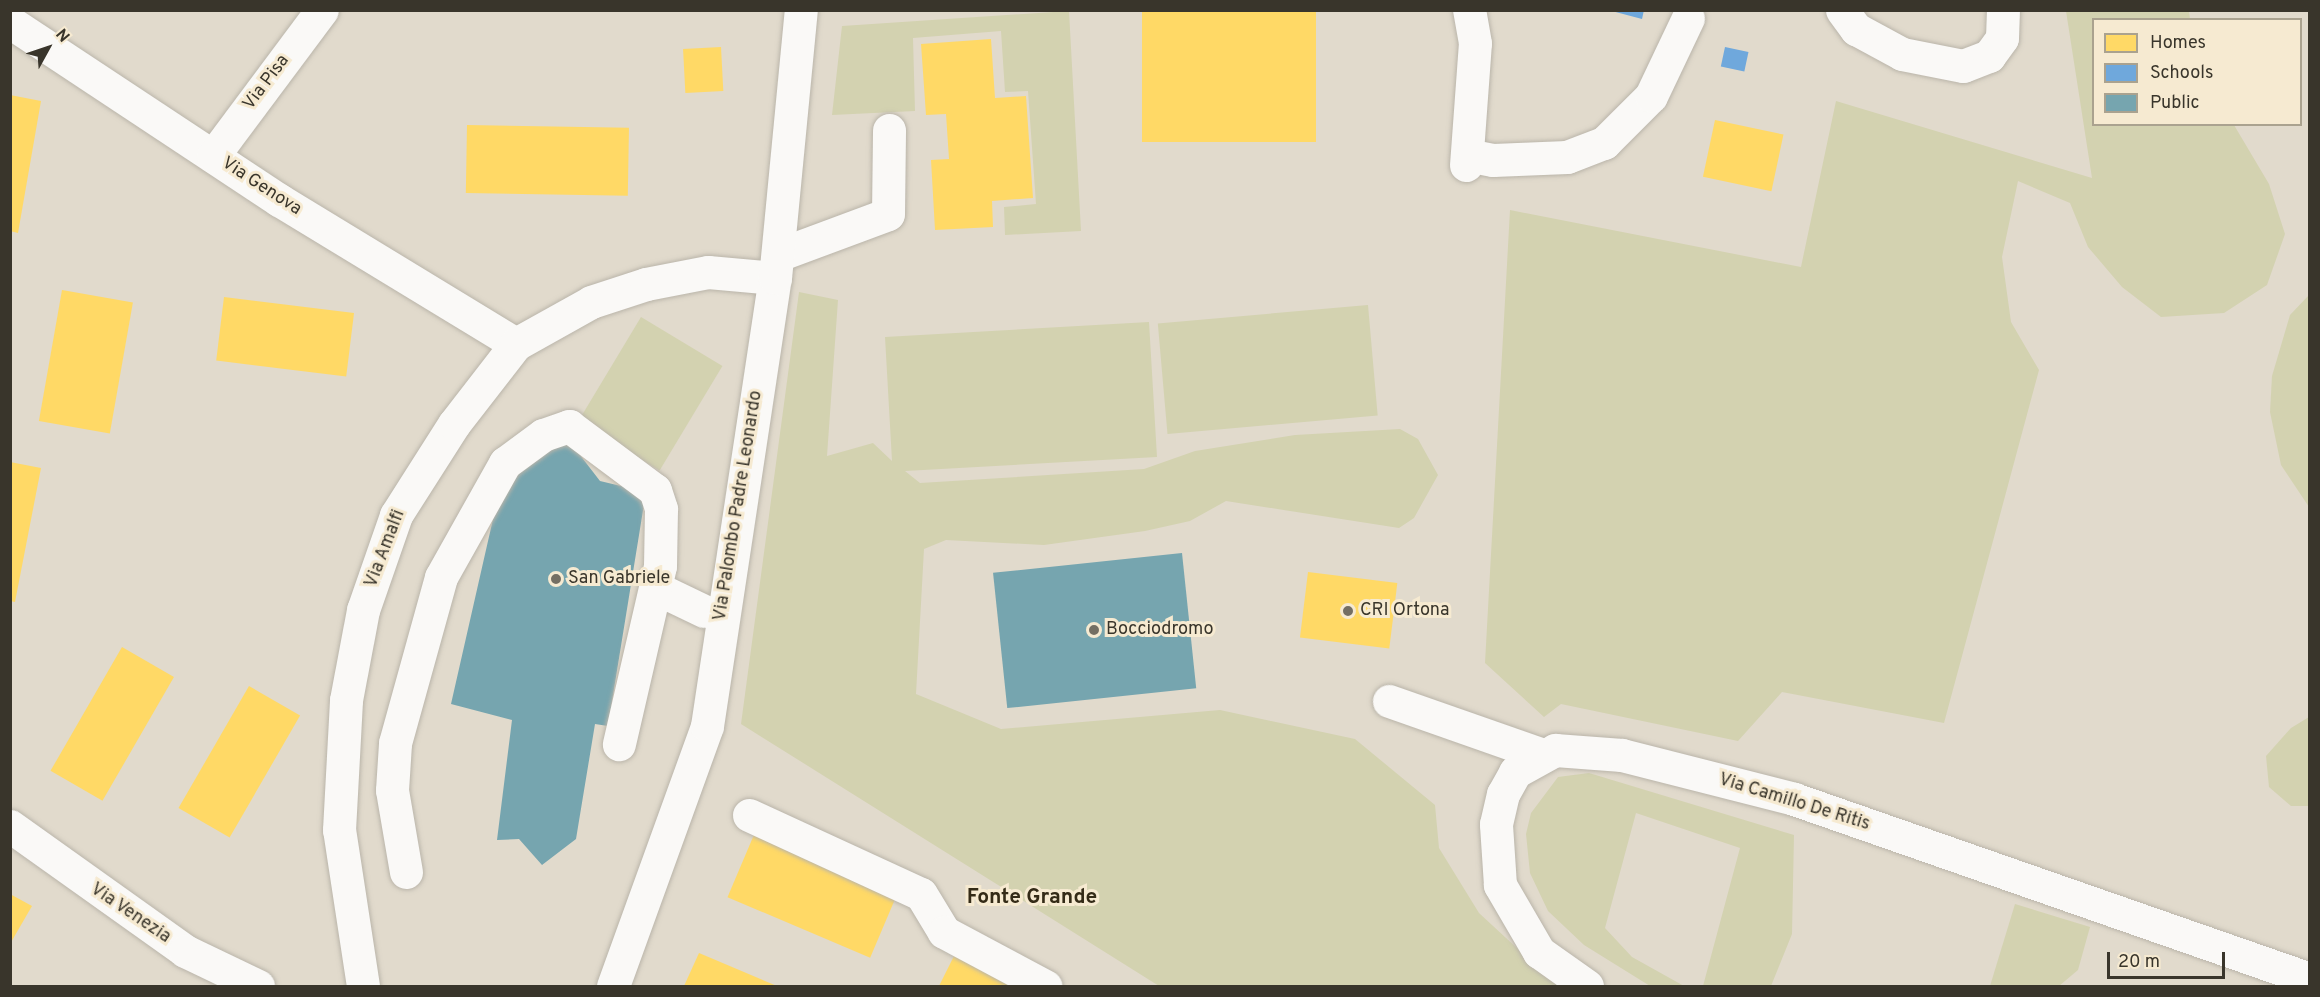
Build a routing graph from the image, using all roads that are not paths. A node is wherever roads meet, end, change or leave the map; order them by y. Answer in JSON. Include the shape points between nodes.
{"nodes":[{"id":1,"x":322,"y":10,"type":"edge"},
{"id":2,"x":801,"y":10,"type":"edge"},
{"id":3,"x":1469,"y":10,"type":"edge"},
{"id":4,"x":1842,"y":10,"type":"edge"},
{"id":5,"x":2003,"y":10,"type":"edge"},
{"id":6,"x":1688,"y":18,"type":"dead end"},
{"id":7,"x":10,"y":22,"type":"edge"},
{"id":8,"x":889,"y":130,"type":"dead end"},
{"id":9,"x":213,"y":156,"type":"junction"},
{"id":10,"x":776,"y":266,"type":"junction"},
{"id":11,"x":516,"y":344,"type":"junction"},
{"id":12,"x":656,"y":588,"type":"junction"},
{"id":13,"x":704,"y":611,"type":"dead end"},
{"id":14,"x":1389,"y":701,"type":"dead end"},
{"id":15,"x":619,"y":744,"type":"dead end"},
{"id":16,"x":1540,"y":754,"type":"junction"},
{"id":17,"x":749,"y":815,"type":"dead end"},
{"id":18,"x":10,"y":826,"type":"edge"},
{"id":19,"x":406,"y":873,"type":"dead end"},
{"id":20,"x":2310,"y":979,"type":"edge"},
{"id":21,"x":258,"y":987,"type":"edge"},
{"id":22,"x":363,"y":987,"type":"edge"},
{"id":23,"x":613,"y":987,"type":"edge"},
{"id":24,"x":1045,"y":987,"type":"edge"},
{"id":25,"x":1587,"y":987,"type":"edge"}],
"edges":[{"from":1,"to":9,"type":"street","name":"Via Pisa"},
{"from":2,"to":10,"type":"street","name":"Via Palombo Padre Leonardo"},
{"from":3,"to":6,"type":"street","via":[[1475,43],[1467,160],[1567,157],[1604,143],[1651,96]]},
{"from":4,"to":5,"type":"street","via":[[1856,29],[1902,54],[1963,66],[1989,56],[2002,38]]},
{"from":7,"to":9,"type":"street","name":"Via Genova"},
{"from":8,"to":10,"type":"street","via":[[888,214]]},
{"from":9,"to":11,"type":"street","name":"Via Genova"},
{"from":10,"to":11,"type":"street","name":"Via Amalfi","via":[[708,272],[646,284],[591,302]]},
{"from":10,"to":23,"type":"street","name":"Via Palombo Padre Leonardo","via":[[707,726]]},
{"from":11,"to":22,"type":"street","name":"Via Amalfi","via":[[454,424],[396,515],[363,609],[346,700],[339,830]]},
{"from":12,"to":13,"type":"street"},
{"from":12,"to":15,"type":"street"},
{"from":12,"to":19,"type":"street","via":[[662,527],[655,490],[569,426],[543,435],[505,463],[441,577],[395,743],[392,790]]},
{"from":14,"to":16,"type":"street"},
{"from":16,"to":20,"type":"street","name":"Via Camillo De Ritis","via":[[1597,751],[1794,799]]},
{"from":16,"to":25,"type":"street","via":[[1515,772],[1503,794],[1496,824],[1500,885],[1539,952]]},
{"from":17,"to":24,"type":"street","via":[[921,894],[944,932]]},
{"from":18,"to":21,"type":"street","name":"Via Venezia","via":[[186,951]]}]}
